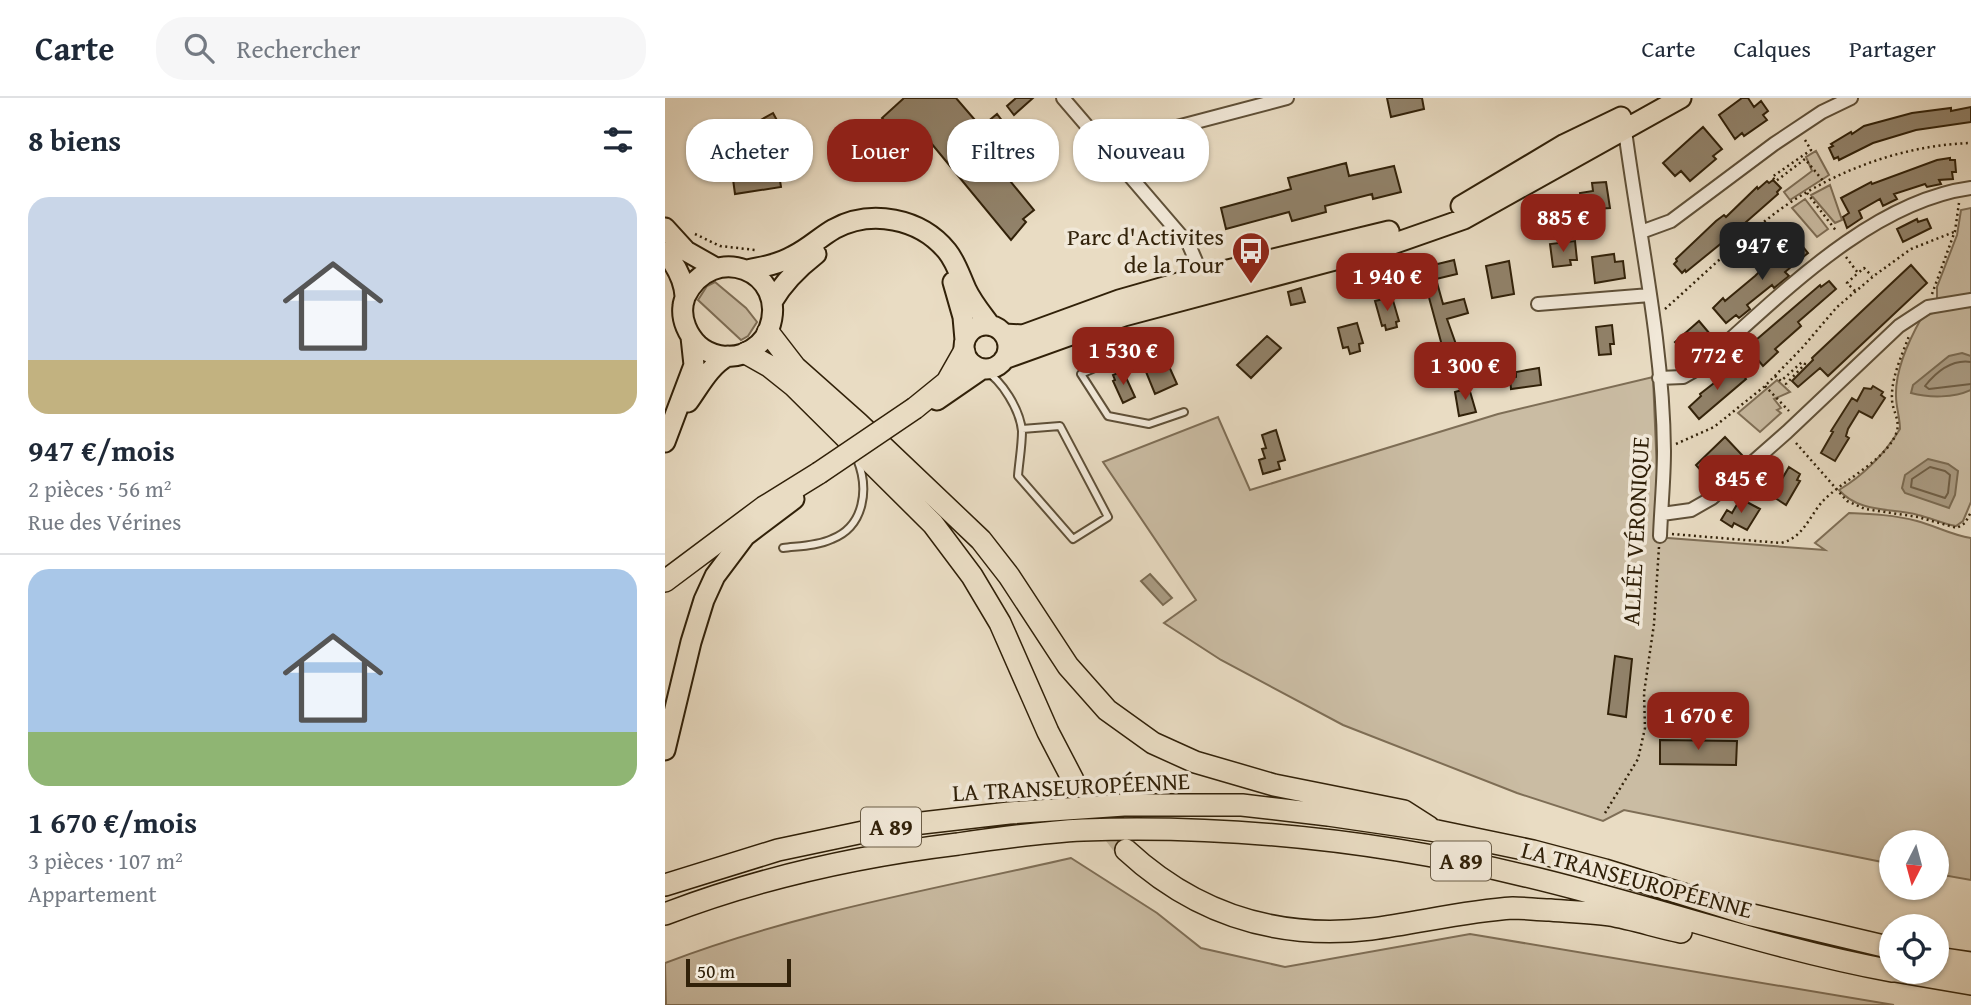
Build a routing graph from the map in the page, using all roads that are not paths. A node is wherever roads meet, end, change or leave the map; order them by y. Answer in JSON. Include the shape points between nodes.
{"nodes":[{"id":1,"x":1063,"y":98,"type":"edge"},
{"id":2,"x":1287,"y":98,"type":"edge"},
{"id":3,"x":1663,"y":98,"type":"edge"},
{"id":4,"x":1681,"y":98,"type":"edge"},
{"id":5,"x":1850,"y":98,"type":"edge"},
{"id":6,"x":1081,"y":119,"type":"edge"},
{"id":7,"x":1207,"y":119,"type":"edge"},
{"id":8,"x":1624,"y":122,"type":"junction"},
{"id":9,"x":1135,"y":182,"type":"edge"},
{"id":10,"x":1966,"y":189,"type":"edge"},
{"id":11,"x":1641,"y":232,"type":"junction"},
{"id":12,"x":668,"y":239,"type":"edge"},
{"id":13,"x":716,"y":268,"type":"junction"},
{"id":14,"x":747,"y":270,"type":"junction"},
{"id":15,"x":1206,"y":284,"type":"junction"},
{"id":16,"x":1650,"y":295,"type":"junction"},
{"id":17,"x":685,"y":297,"type":"junction"},
{"id":18,"x":1971,"y":300,"type":"edge"},
{"id":19,"x":772,"y":302,"type":"junction"},
{"id":20,"x":1538,"y":304,"type":"dead end"},
{"id":21,"x":1105,"y":313,"type":"junction"},
{"id":22,"x":997,"y":329,"type":"junction"},
{"id":23,"x":768,"y":332,"type":"junction"},
{"id":24,"x":691,"y":337,"type":"junction"},
{"id":25,"x":1150,"y":344,"type":"dead end"},
{"id":26,"x":965,"y":346,"type":"junction"},
{"id":27,"x":737,"y":355,"type":"junction"},
{"id":28,"x":1122,"y":355,"type":"junction"},
{"id":29,"x":997,"y":369,"type":"junction"},
{"id":30,"x":1659,"y":378,"type":"junction"},
{"id":31,"x":917,"y":412,"type":"junction"},
{"id":32,"x":1184,"y":412,"type":"dead end"},
{"id":33,"x":1022,"y":429,"type":"junction"},
{"id":34,"x":668,"y":434,"type":"edge"},
{"id":35,"x":849,"y":441,"type":"junction"},
{"id":36,"x":822,"y":476,"type":"junction"},
{"id":37,"x":1662,"y":514,"type":"junction"},
{"id":38,"x":1660,"y":535,"type":"road end"},
{"id":39,"x":783,"y":548,"type":"dead end"},
{"id":40,"x":669,"y":578,"type":"edge"},
{"id":41,"x":665,"y":750,"type":"edge"},
{"id":42,"x":1073,"y":780,"type":"tunnel mouth"},
{"id":43,"x":1437,"y":831,"type":"junction"},
{"id":44,"x":1126,"y":850,"type":"tunnel mouth"},
{"id":45,"x":665,"y":885,"type":"edge"},
{"id":46,"x":665,"y":914,"type":"edge"},
{"id":47,"x":1742,"y":937,"type":"junction"},
{"id":48,"x":1879,"y":945,"type":"edge"},
{"id":49,"x":1949,"y":960,"type":"edge"},
{"id":50,"x":1971,"y":963,"type":"edge"},
{"id":51,"x":1879,"y":969,"type":"edge"},
{"id":52,"x":1949,"y":981,"type":"edge"},
{"id":53,"x":1971,"y":985,"type":"edge"}],
"edges":[{"from":1,"to":6,"type":"street"},
{"from":2,"to":7,"type":"street"},
{"from":3,"to":8,"type":"main road"},
{"from":4,"to":8,"type":"main road"},
{"from":5,"to":11,"type":"street","via":[[1798,128],[1671,221]]},
{"from":8,"to":11,"type":"street","name":"ALLÉE VÉRONIQUE"},
{"from":8,"to":15,"type":"main road","via":[[1519,190],[1464,219],[1384,247]]},
{"from":9,"to":15,"type":"street","via":[[1189,245]]},
{"from":10,"to":30,"type":"street","via":[[1883,218],[1814,267],[1697,369],[1683,377]]},
{"from":11,"to":16,"type":"street","name":"ALLÉE VÉRONIQUE"},
{"from":12,"to":13,"type":"main road"},
{"from":12,"to":17,"type":"main road"},
{"from":13,"to":14,"type":"main road"},
{"from":13,"to":17,"type":"main road","via":[[697,279]]},
{"from":14,"to":19,"type":"main road","via":[[764,283]]},
{"from":14,"to":22,"type":"main road","via":[[778,264],[852,221],[907,222],[948,252],[972,299]]},
{"from":15,"to":21,"type":"main road"},
{"from":16,"to":20,"type":"street"},
{"from":16,"to":30,"type":"street","name":"ALLÉE VÉRONIQUE"},
{"from":17,"to":24,"type":"main road","via":[[683,317]]},
{"from":18,"to":37,"type":"street","via":[[1928,307],[1899,326],[1712,498],[1691,510]]},
{"from":19,"to":23,"type":"main road"},
{"from":19,"to":26,"type":"main road","via":[[798,269],[845,236],[869,229],[905,233],[923,243],[948,271],[959,302]]},
{"from":21,"to":22,"type":"main road","via":[[1023,335]]},
{"from":21,"to":28,"type":"lane"},
{"from":21,"to":29,"type":"main road"},
{"from":22,"to":26,"type":"main road","via":[[978,326]]},
{"from":22,"to":29,"type":"main road","via":[[1008,346]]},
{"from":23,"to":27,"type":"main road"},
{"from":23,"to":43,"type":"highway","via":[[795,367],[981,540],[1067,666],[1107,710],[1153,743],[1195,762],[1274,785],[1404,811]]},
{"from":24,"to":27,"type":"main road","via":[[703,349]]},
{"from":24,"to":34,"type":"main road","via":[[694,366]]},
{"from":25,"to":28,"type":"lane"},
{"from":26,"to":29,"type":"main road","via":[[969,361]]},
{"from":26,"to":31,"type":"highway","via":[[947,382]]},
{"from":27,"to":34,"type":"main road","via":[[722,359],[698,386]]},
{"from":27,"to":35,"type":"highway","via":[[769,366]]},
{"from":28,"to":32,"type":"lane","via":[[1081,374],[1108,416],[1149,424]]},
{"from":29,"to":31,"type":"main road"},
{"from":29,"to":33,"type":"lane"},
{"from":30,"to":37,"type":"street","name":"ALLÉE VÉRONIQUE"},
{"from":31,"to":36,"type":"highway","bridge":true},
{"from":33,"to":33,"type":"lane","via":[[1018,476],[1073,539],[1108,517],[1060,426]]},
{"from":35,"to":39,"type":"lane","via":[[863,474],[864,492],[851,527],[834,539]]},
{"from":35,"to":42,"type":"highway","via":[[933,524],[972,576],[1000,624]]},
{"from":36,"to":40,"type":"highway","via":[[764,507]]},
{"from":36,"to":41,"type":"main road","via":[[745,536],[715,576],[703,600]]},
{"from":37,"to":38,"type":"street","name":"ALLÉE VÉRONIQUE"},
{"from":43,"to":45,"type":"highway","name":"LA TRANSEUROPÉENNE","number":"A 89","via":[[1242,805],[1123,805],[887,827],[778,850]]},
{"from":43,"to":48,"type":"highway","name":"LA TRANSEUROPÉENNE","number":"A 89","via":[[1533,851],[1748,914]]},
{"from":44,"to":47,"type":"highway","via":[[1146,869],[1208,907],[1291,930],[1369,929],[1514,908],[1609,915],[1703,938]]},
{"from":46,"to":47,"type":"highway","name":"LA TRANSEUROPÉENNE","number":"A 89","via":[[850,860],[1080,830],[1172,829],[1264,833],[1437,856],[1576,889]]},
{"from":47,"to":51,"type":"highway","name":"LA TRANSEUROPÉENNE","number":"A 89"},
{"from":49,"to":50,"type":"highway"},
{"from":52,"to":53,"type":"highway","name":"LA TRANSEUROPÉENNE","number":"A 89"}]}
